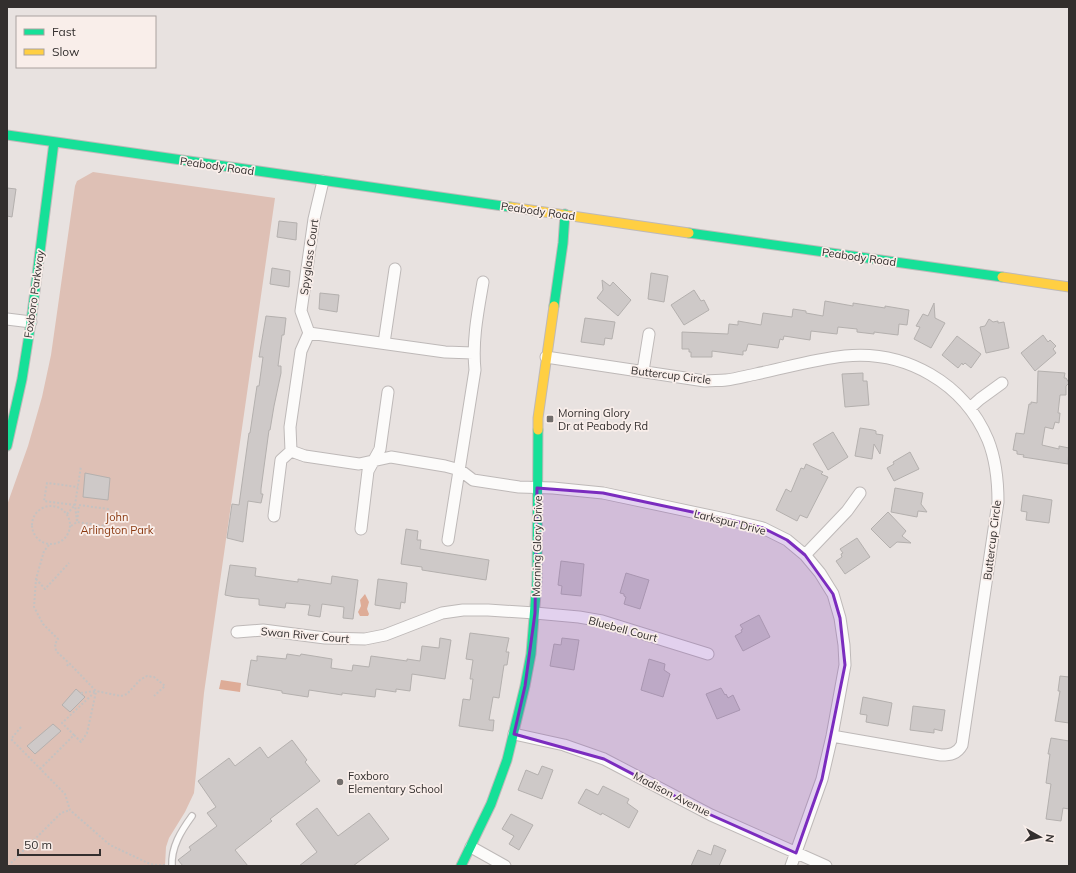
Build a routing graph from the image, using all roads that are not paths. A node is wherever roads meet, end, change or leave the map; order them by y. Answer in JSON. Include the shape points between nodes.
{"nodes":[{"id":1,"x":7,"y":135,"type":"edge"},
{"id":2,"x":54,"y":142,"type":"junction"},
{"id":3,"x":323,"y":181,"type":"junction"},
{"id":4,"x":565,"y":214,"type":"junction"},
{"id":5,"x":394,"y":269,"type":"dead end"},
{"id":6,"x":482,"y":282,"type":"dead end"},
{"id":7,"x":1069,"y":287,"type":"edge"},
{"id":8,"x":7,"y":320,"type":"edge"},
{"id":9,"x":31,"y":322,"type":"junction"},
{"id":10,"x":309,"y":333,"type":"junction"},
{"id":11,"x":649,"y":334,"type":"dead end"},
{"id":12,"x":384,"y":343,"type":"junction"},
{"id":13,"x":473,"y":353,"type":"junction"},
{"id":14,"x":546,"y":357,"type":"junction"},
{"id":15,"x":643,"y":371,"type":"junction"},
{"id":16,"x":1002,"y":383,"type":"dead end"},
{"id":17,"x":388,"y":392,"type":"dead end"},
{"id":18,"x":970,"y":408,"type":"junction"},
{"id":19,"x":7,"y":446,"type":"edge"},
{"id":20,"x":291,"y":450,"type":"junction"},
{"id":21,"x":373,"y":460,"type":"junction"},
{"id":22,"x":460,"y":470,"type":"junction"},
{"id":23,"x":537,"y":488,"type":"junction"},
{"id":24,"x":860,"y":493,"type":"dead end"},
{"id":25,"x":274,"y":516,"type":"dead end"},
{"id":26,"x":360,"y":529,"type":"dead end"},
{"id":27,"x":448,"y":540,"type":"dead end"},
{"id":28,"x":805,"y":555,"type":"junction"},
{"id":29,"x":535,"y":613,"type":"junction"},
{"id":30,"x":237,"y":632,"type":"dead end"},
{"id":31,"x":708,"y":654,"type":"dead end"},
{"id":32,"x":514,"y":734,"type":"junction"},
{"id":33,"x":832,"y":736,"type":"junction"},
{"id":34,"x":192,"y":816,"type":"dead end"},
{"id":35,"x":471,"y":847,"type":"junction"},
{"id":36,"x":796,"y":853,"type":"junction"},
{"id":37,"x":172,"y":865,"type":"edge"},
{"id":38,"x":461,"y":866,"type":"edge"},
{"id":39,"x":505,"y":866,"type":"edge"},
{"id":40,"x":791,"y":866,"type":"edge"},
{"id":41,"x":826,"y":866,"type":"edge"}],
"edges":[{"from":1,"to":2,"type":"main road","name":"Peabody Road"},
{"from":2,"to":3,"type":"main road","name":"Peabody Road"},
{"from":2,"to":9,"type":"main road","name":"Foxboro Parkway"},
{"from":3,"to":4,"type":"main road","name":"Peabody Road"},
{"from":3,"to":10,"type":"street","name":"Spyglass Court","via":[[314,219],[301,311]]},
{"from":4,"to":7,"type":"main road","name":"Peabody Road"},
{"from":4,"to":14,"type":"main road","name":"Morning Glory Drive"},
{"from":5,"to":12,"type":"street"},
{"from":6,"to":13,"type":"street"},
{"from":8,"to":9,"type":"street"},
{"from":9,"to":19,"type":"main road","name":"Foxboro Parkway"},
{"from":10,"to":12,"type":"street"},
{"from":10,"to":20,"type":"street","via":[[301,351],[290,428]]},
{"from":11,"to":15,"type":"street"},
{"from":12,"to":13,"type":"street","via":[[445,352]]},
{"from":13,"to":22,"type":"street","via":[[475,370]]},
{"from":14,"to":15,"type":"street","name":"Buttercup Circle"},
{"from":14,"to":23,"type":"main road","name":"Morning Glory Drive","via":[[538,418]]},
{"from":15,"to":18,"type":"street","name":"Buttercup Circle","via":[[705,381],[727,380],[845,356],[877,356],[900,361],[931,374]]},
{"from":16,"to":18,"type":"street"},
{"from":17,"to":21,"type":"street","via":[[380,449]]},
{"from":18,"to":33,"type":"street","name":"Buttercup Circle","via":[[988,441],[993,457],[998,502],[960,749],[953,754],[941,755]]},
{"from":20,"to":21,"type":"street","name":"Larkspur Drive","via":[[305,456],[359,464]]},
{"from":20,"to":25,"type":"street","via":[[281,460]]},
{"from":21,"to":22,"type":"street","name":"Larkspur Drive","via":[[391,457]]},
{"from":21,"to":26,"type":"street","via":[[368,471]]},
{"from":22,"to":23,"type":"street","name":"Larkspur Drive","via":[[473,480]]},
{"from":22,"to":27,"type":"street"},
{"from":23,"to":28,"type":"street","name":"Larkspur Drive","via":[[604,493],[763,528],[787,540]]},
{"from":23,"to":29,"type":"main road","name":"Morning Glory Drive"},
{"from":24,"to":28,"type":"street","via":[[847,511]]},
{"from":28,"to":33,"type":"street","name":"Larkspur Drive","via":[[833,594],[844,644],[845,665]]},
{"from":29,"to":30,"type":"street","name":"Swan River Court","via":[[463,610],[442,613],[385,635],[365,639],[325,638],[263,630]]},
{"from":29,"to":31,"type":"street","name":"Bluebell Court","via":[[602,621]]},
{"from":29,"to":32,"type":"main road","name":"Morning Glory Drive","via":[[525,686]]},
{"from":32,"to":35,"type":"main road","name":"Morning Glory Drive","via":[[491,804]]},
{"from":32,"to":36,"type":"street","name":"Madison Avenue","via":[[564,745],[604,759],[711,815]]},
{"from":33,"to":36,"type":"street","name":"Larkspur Drive","via":[[822,779]]},
{"from":34,"to":37,"type":"lane","via":[[174,848]]},
{"from":35,"to":38,"type":"main road","name":"Morning Glory Drive"},
{"from":35,"to":39,"type":"street"},
{"from":36,"to":40,"type":"street","name":"Larkspur Drive"},
{"from":36,"to":41,"type":"street","name":"Madison Avenue"}]}
